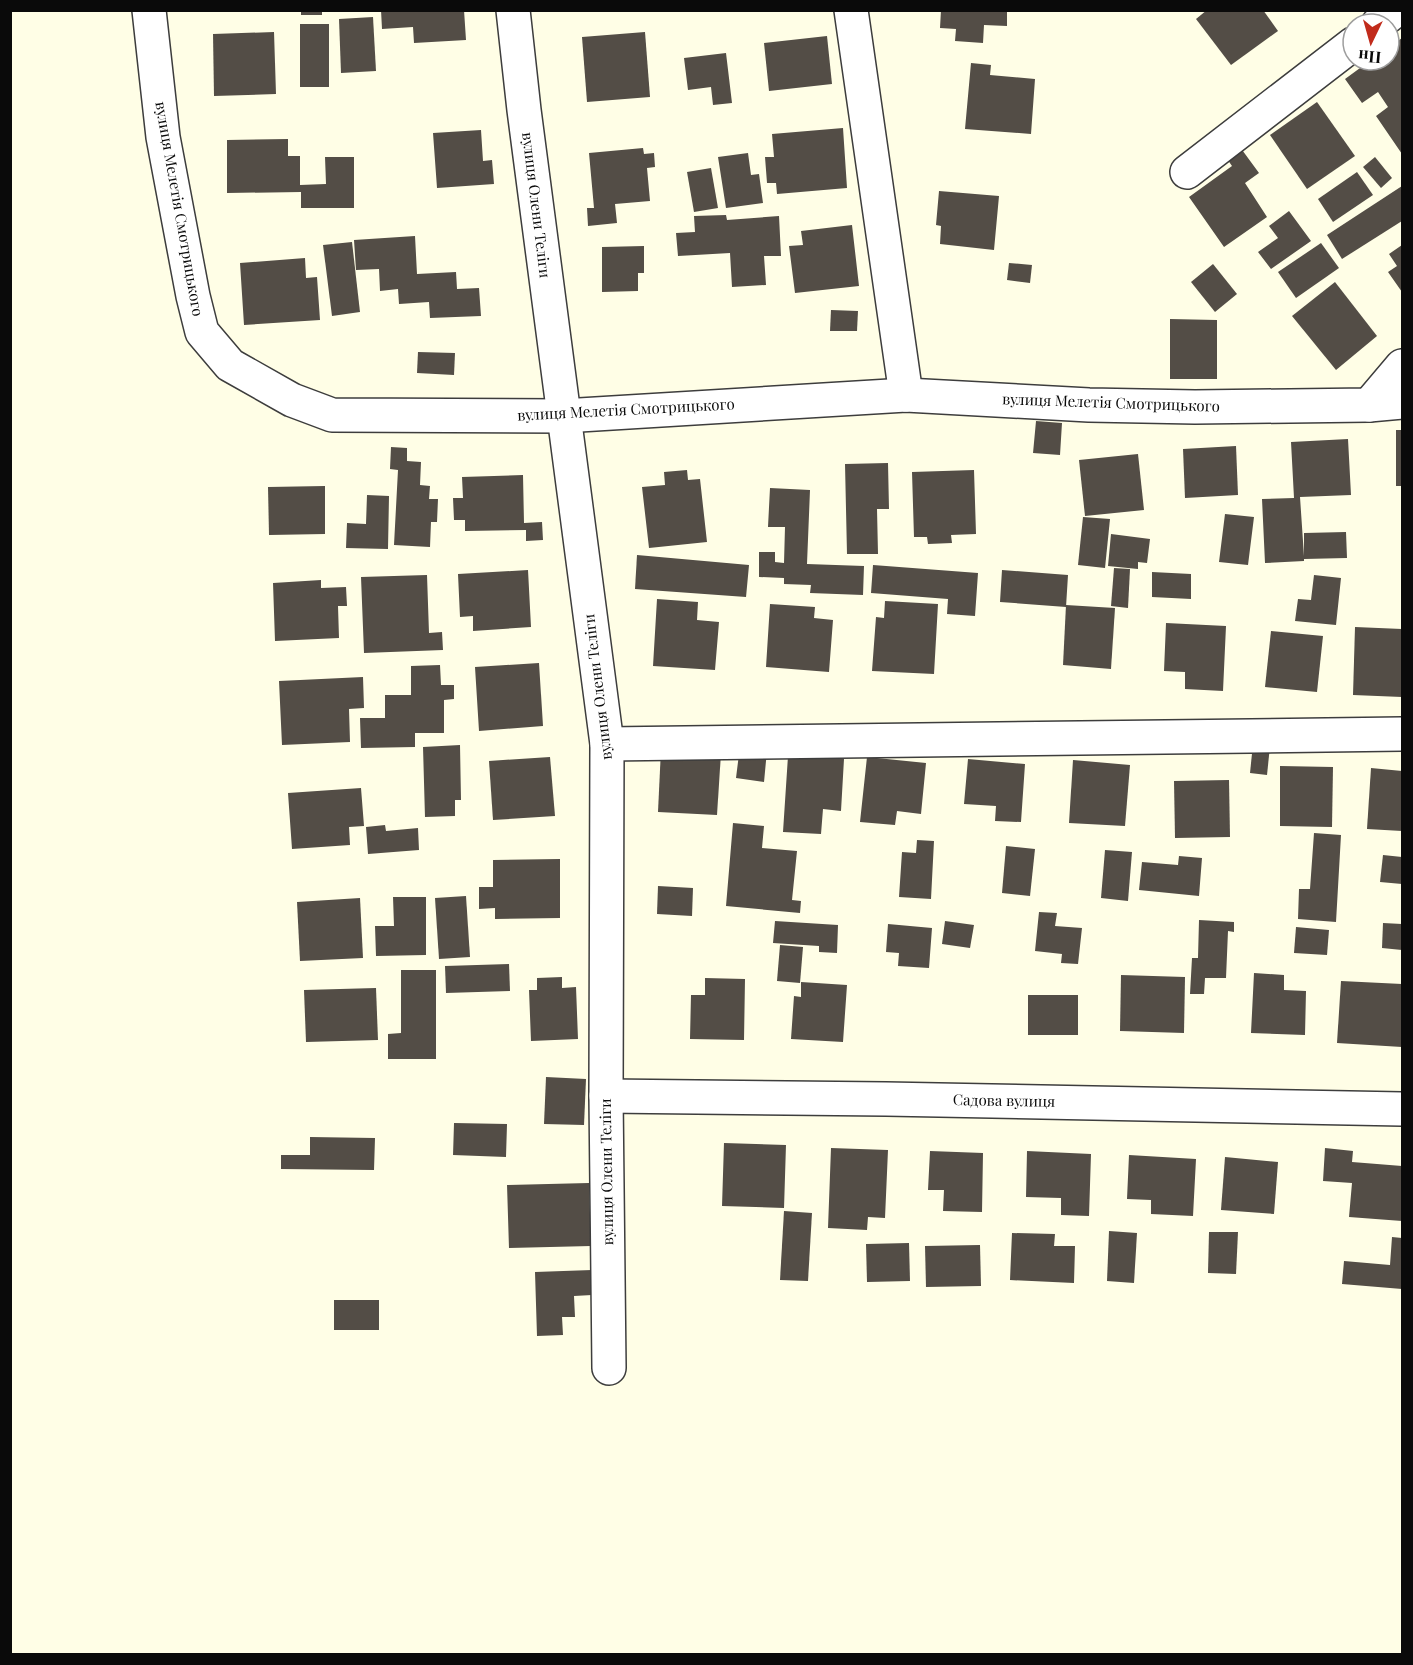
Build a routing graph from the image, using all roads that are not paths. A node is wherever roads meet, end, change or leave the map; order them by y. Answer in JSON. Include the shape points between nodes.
{"nodes":[{"id":1,"x":149,"y":10,"type":"edge"},
{"id":2,"x":513,"y":10,"type":"edge"},
{"id":3,"x":851,"y":10,"type":"edge"},
{"id":4,"x":1341,"y":53,"type":"edge"},
{"id":5,"x":1187,"y":172,"type":"dead end"},
{"id":6,"x":1402,"y":366,"type":"edge"},
{"id":7,"x":906,"y":395,"type":"junction"},
{"id":8,"x":1402,"y":402,"type":"edge"},
{"id":9,"x":1369,"y":405,"type":"junction"},
{"id":10,"x":563,"y":416,"type":"junction"},
{"id":11,"x":1402,"y":734,"type":"edge"},
{"id":12,"x":607,"y":744,"type":"junction"},
{"id":13,"x":606,"y":1096,"type":"junction"},
{"id":14,"x":1402,"y":1109,"type":"edge"},
{"id":15,"x":609,"y":1368,"type":"dead end"}],
"edges":[{"from":1,"to":10,"type":"street","name":"вулиця Мелетія Смотрицького","via":[[163,137],[193,296],[202,332],[230,365],[292,400],[332,415]]},
{"from":2,"to":10,"type":"street","name":"вулиця Олени Теліги"},
{"from":3,"to":7,"type":"street"},
{"from":4,"to":5,"type":"street"},
{"from":6,"to":9,"type":"street"},
{"from":7,"to":9,"type":"street","name":"вулиця Мелетія Смотрицького","via":[[1100,405]]},
{"from":7,"to":10,"type":"street","name":"вулиця Мелетія Смотрицького"},
{"from":8,"to":9,"type":"street","name":"вулиця Мелетія Смотрицького"},
{"from":10,"to":12,"type":"street","name":"вулиця Олени Теліги"},
{"from":11,"to":12,"type":"street"},
{"from":12,"to":13,"type":"street","name":"вулиця Олени Теліги"},
{"from":13,"to":14,"type":"street","name":"Садова вулиця"},
{"from":13,"to":15,"type":"street","name":"вулиця Олени Теліги"}]}
